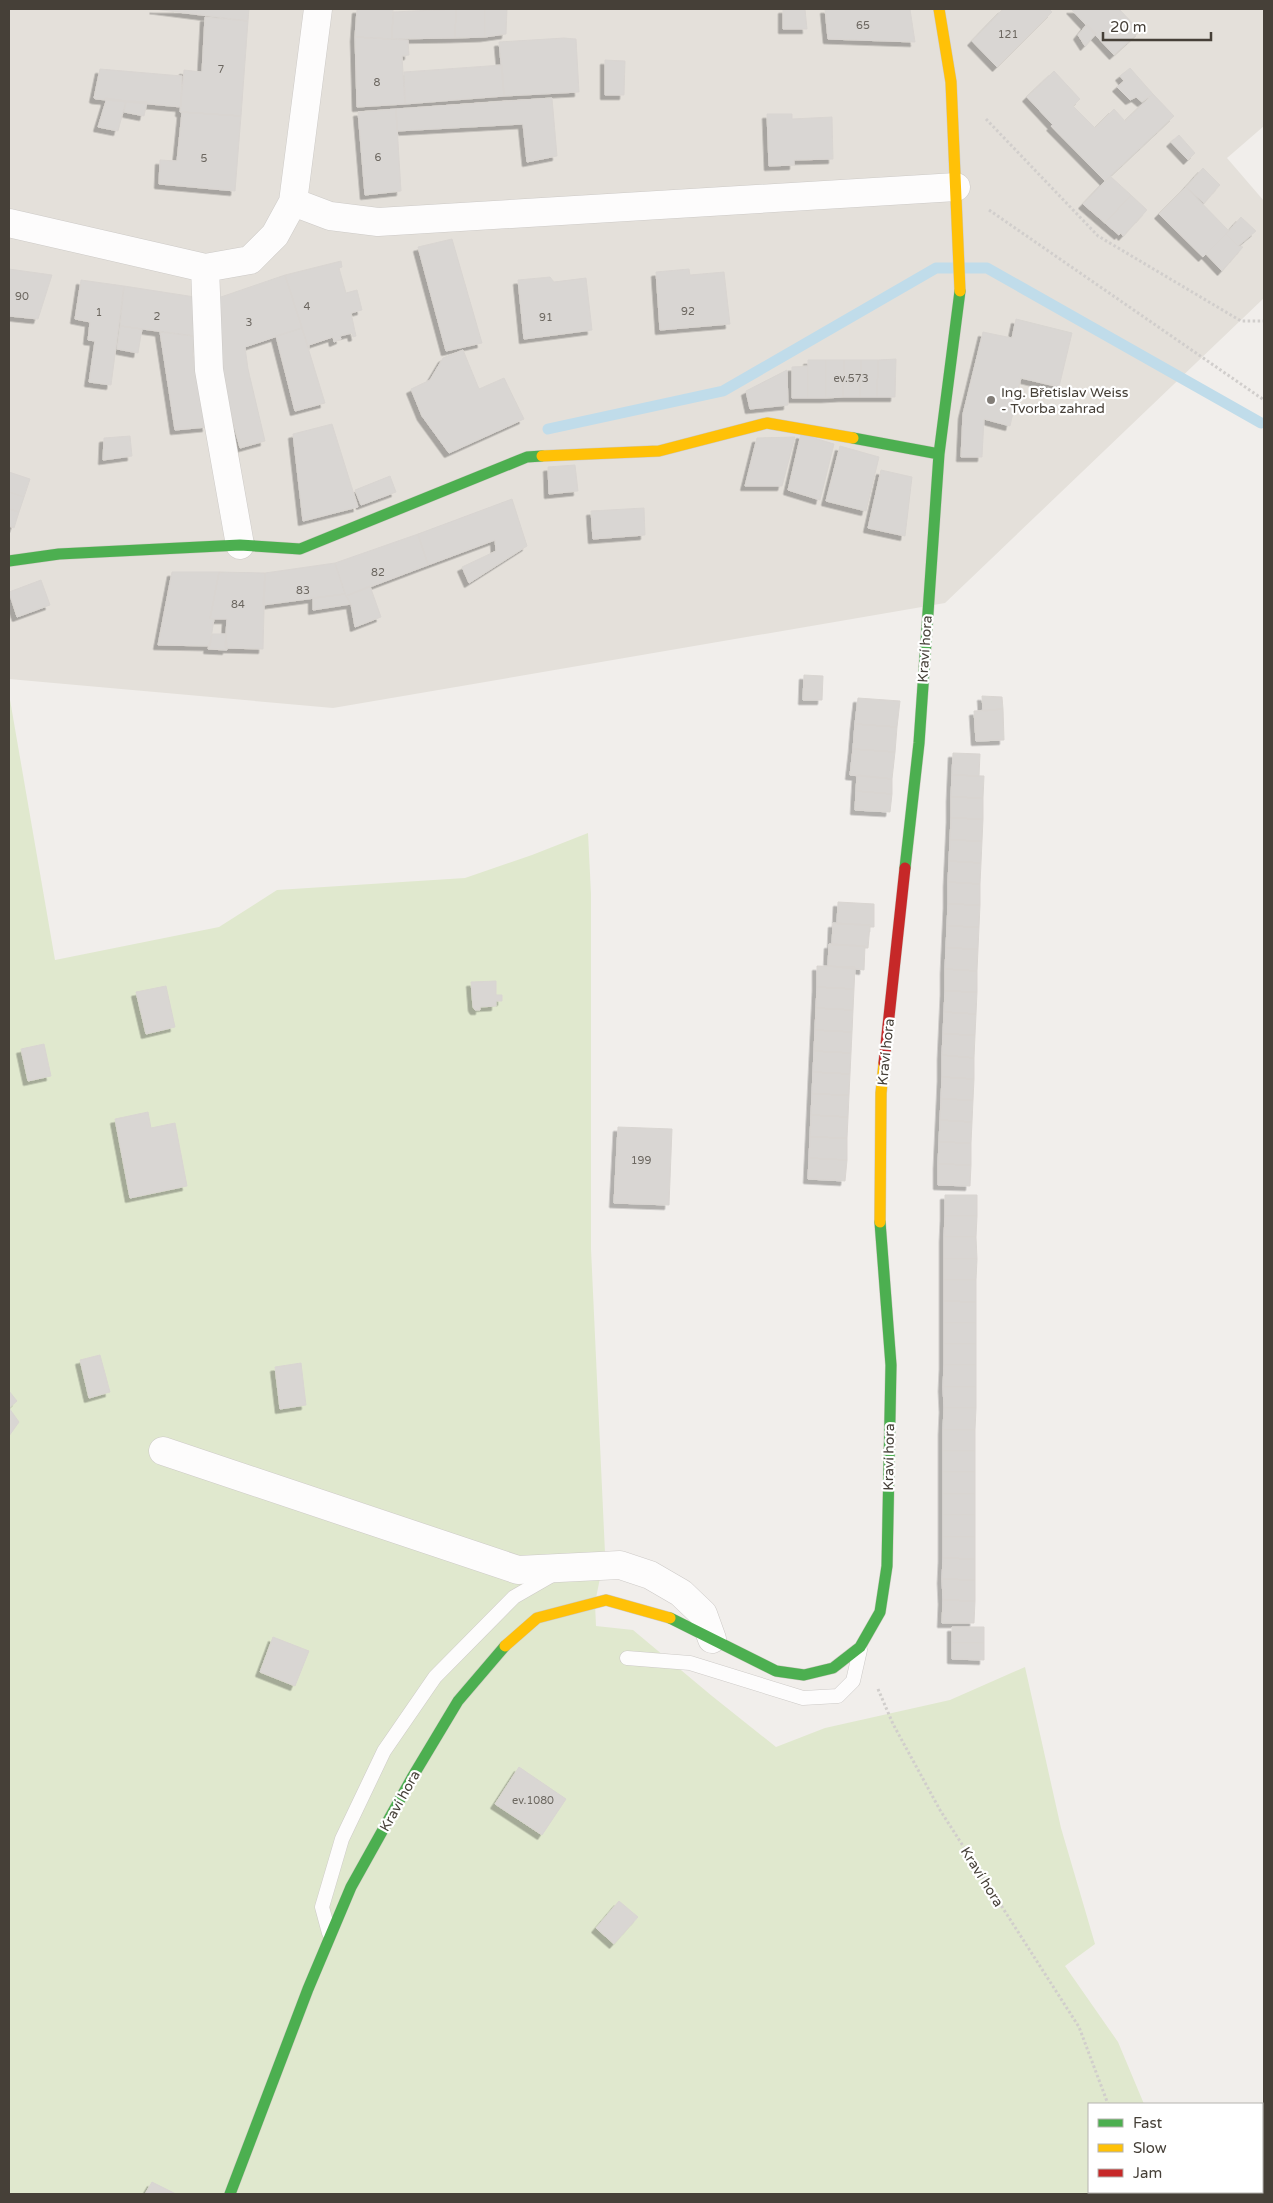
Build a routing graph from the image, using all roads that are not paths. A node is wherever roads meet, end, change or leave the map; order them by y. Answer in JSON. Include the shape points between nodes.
{"nodes":[{"id":1,"x":318,"y":9,"type":"edge"},
{"id":2,"x":945,"y":13,"type":"edge"},
{"id":3,"x":956,"y":187,"type":"junction"},
{"id":4,"x":293,"y":202,"type":"junction"},
{"id":5,"x":9,"y":223,"type":"edge"},
{"id":6,"x":205,"y":268,"type":"junction"},
{"id":7,"x":939,"y":454,"type":"junction"},
{"id":8,"x":240,"y":545,"type":"junction"},
{"id":9,"x":9,"y":561,"type":"edge"},
{"id":10,"x":163,"y":1451,"type":"dead end"},
{"id":11,"x":565,"y":1567,"type":"junction"},
{"id":12,"x":712,"y":1638,"type":"junction"},
{"id":13,"x":860,"y":1647,"type":"junction"},
{"id":14,"x":628,"y":1658,"type":"dead end"},
{"id":15,"x":330,"y":1938,"type":"junction"},
{"id":16,"x":235,"y":2190,"type":"edge"}],
"edges":[{"from":1,"to":4,"type":"street"},
{"from":2,"to":3,"type":"street","name":"Kraví hora"},
{"from":3,"to":4,"type":"street","via":[[378,222],[330,216]]},
{"from":3,"to":7,"type":"street","name":"Kraví hora","via":[[961,284]]},
{"from":4,"to":6,"type":"street","via":[[275,235],[250,260]]},
{"from":5,"to":6,"type":"street"},
{"from":6,"to":8,"type":"street","via":[[209,370]]},
{"from":7,"to":8,"type":"street","via":[[767,423],[659,450],[527,457],[300,549]]},
{"from":7,"to":13,"type":"street","name":"Kraví hora","via":[[919,743],[882,1093],[879,1215],[891,1365],[887,1566],[880,1612]]},
{"from":8,"to":9,"type":"street","via":[[59,554]]},
{"from":10,"to":11,"type":"street","via":[[518,1570]]},
{"from":11,"to":12,"type":"street","via":[[620,1565],[650,1575],[681,1593],[703,1614]]},
{"from":11,"to":15,"type":"lane","via":[[514,1597],[435,1677],[384,1751],[342,1839],[322,1907]]},
{"from":12,"to":13,"type":"street","name":"Kraví hora","via":[[776,1671],[804,1675],[833,1668]]},
{"from":12,"to":15,"type":"street","name":"Kraví hora","via":[[670,1618],[606,1600],[537,1618],[510,1640],[458,1701],[351,1887]]},
{"from":13,"to":14,"type":"lane","via":[[852,1681],[838,1696],[803,1698],[690,1662]]},
{"from":15,"to":16,"type":"street","name":"Kraví hora","via":[[308,1989]]}]}
